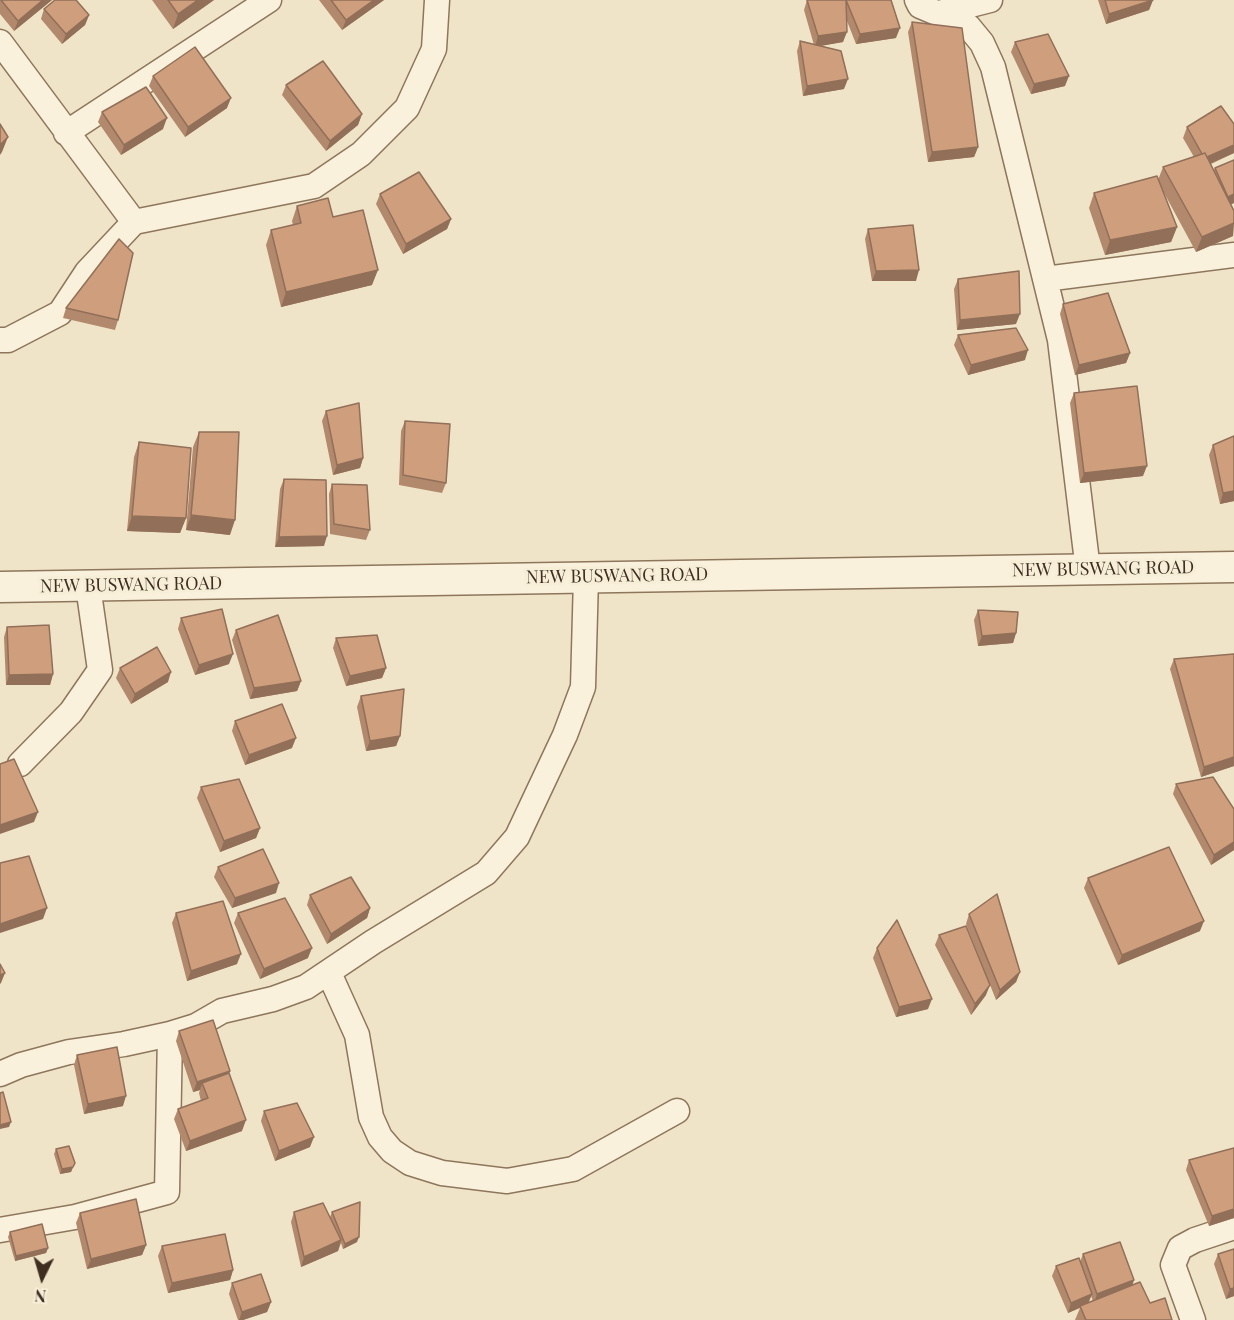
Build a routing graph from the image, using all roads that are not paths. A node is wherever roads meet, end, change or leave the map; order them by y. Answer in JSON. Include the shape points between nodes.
{"nodes":[{"id":1,"x":269,"y":0,"type":"edge"},
{"id":2,"x":437,"y":0,"type":"edge"},
{"id":3,"x":917,"y":0,"type":"edge"},
{"id":4,"x":990,"y":0,"type":"edge"},
{"id":5,"x":939,"y":14,"type":"junction"},
{"id":6,"x":0,"y":42,"type":"edge"},
{"id":7,"x":66,"y":133,"type":"junction"},
{"id":8,"x":134,"y":222,"type":"junction"},
{"id":9,"x":1234,"y":255,"type":"edge"},
{"id":10,"x":1045,"y":279,"type":"junction"},
{"id":11,"x":0,"y":340,"type":"edge"},
{"id":12,"x":1234,"y":567,"type":"edge"},
{"id":13,"x":1088,"y":570,"type":"junction"},
{"id":14,"x":586,"y":577,"type":"junction"},
{"id":15,"x":88,"y":586,"type":"junction"},
{"id":16,"x":0,"y":587,"type":"edge"},
{"id":17,"x":20,"y":764,"type":"dead end"},
{"id":18,"x":329,"y":973,"type":"junction"},
{"id":19,"x":170,"y":1034,"type":"junction"},
{"id":20,"x":0,"y":1074,"type":"edge"},
{"id":21,"x":676,"y":1111,"type":"dead end"},
{"id":22,"x":1234,"y":1227,"type":"edge"},
{"id":23,"x":0,"y":1230,"type":"edge"},
{"id":24,"x":1193,"y":1320,"type":"edge"}],
"edges":[{"from":1,"to":7,"type":"street"},
{"from":2,"to":8,"type":"street","via":[[434,49],[407,108],[361,154],[314,186]]},
{"from":3,"to":5,"type":"street","via":[[920,6]]},
{"from":4,"to":5,"type":"street"},
{"from":5,"to":10,"type":"street","via":[[968,26],[982,43],[993,67]]},
{"from":6,"to":7,"type":"street"},
{"from":7,"to":8,"type":"street"},
{"from":8,"to":11,"type":"street","via":[[87,272],[60,313],[8,340]]},
{"from":9,"to":10,"type":"street"},
{"from":10,"to":13,"type":"street","via":[[1059,340]]},
{"from":12,"to":13,"type":"street","name":"NEW BUSWANG ROAD"},
{"from":13,"to":14,"type":"street","name":"NEW BUSWANG ROAD"},
{"from":14,"to":15,"type":"street","name":"NEW BUSWANG ROAD"},
{"from":14,"to":18,"type":"street","via":[[583,687],[517,837],[486,873]]},
{"from":15,"to":16,"type":"street","name":"NEW BUSWANG ROAD"},
{"from":15,"to":17,"type":"street","via":[[100,670],[71,712]]},
{"from":18,"to":19,"type":"street","via":[[284,995],[222,1011],[196,1026]]},
{"from":18,"to":21,"type":"street","via":[[357,1035],[372,1117],[386,1144],[410,1163],[442,1173],[507,1181],[573,1169]]},
{"from":19,"to":20,"type":"street","via":[[69,1052]]},
{"from":19,"to":23,"type":"street","via":[[167,1192],[75,1217]]},
{"from":22,"to":24,"type":"street","via":[[1180,1248],[1173,1265]]}]}
